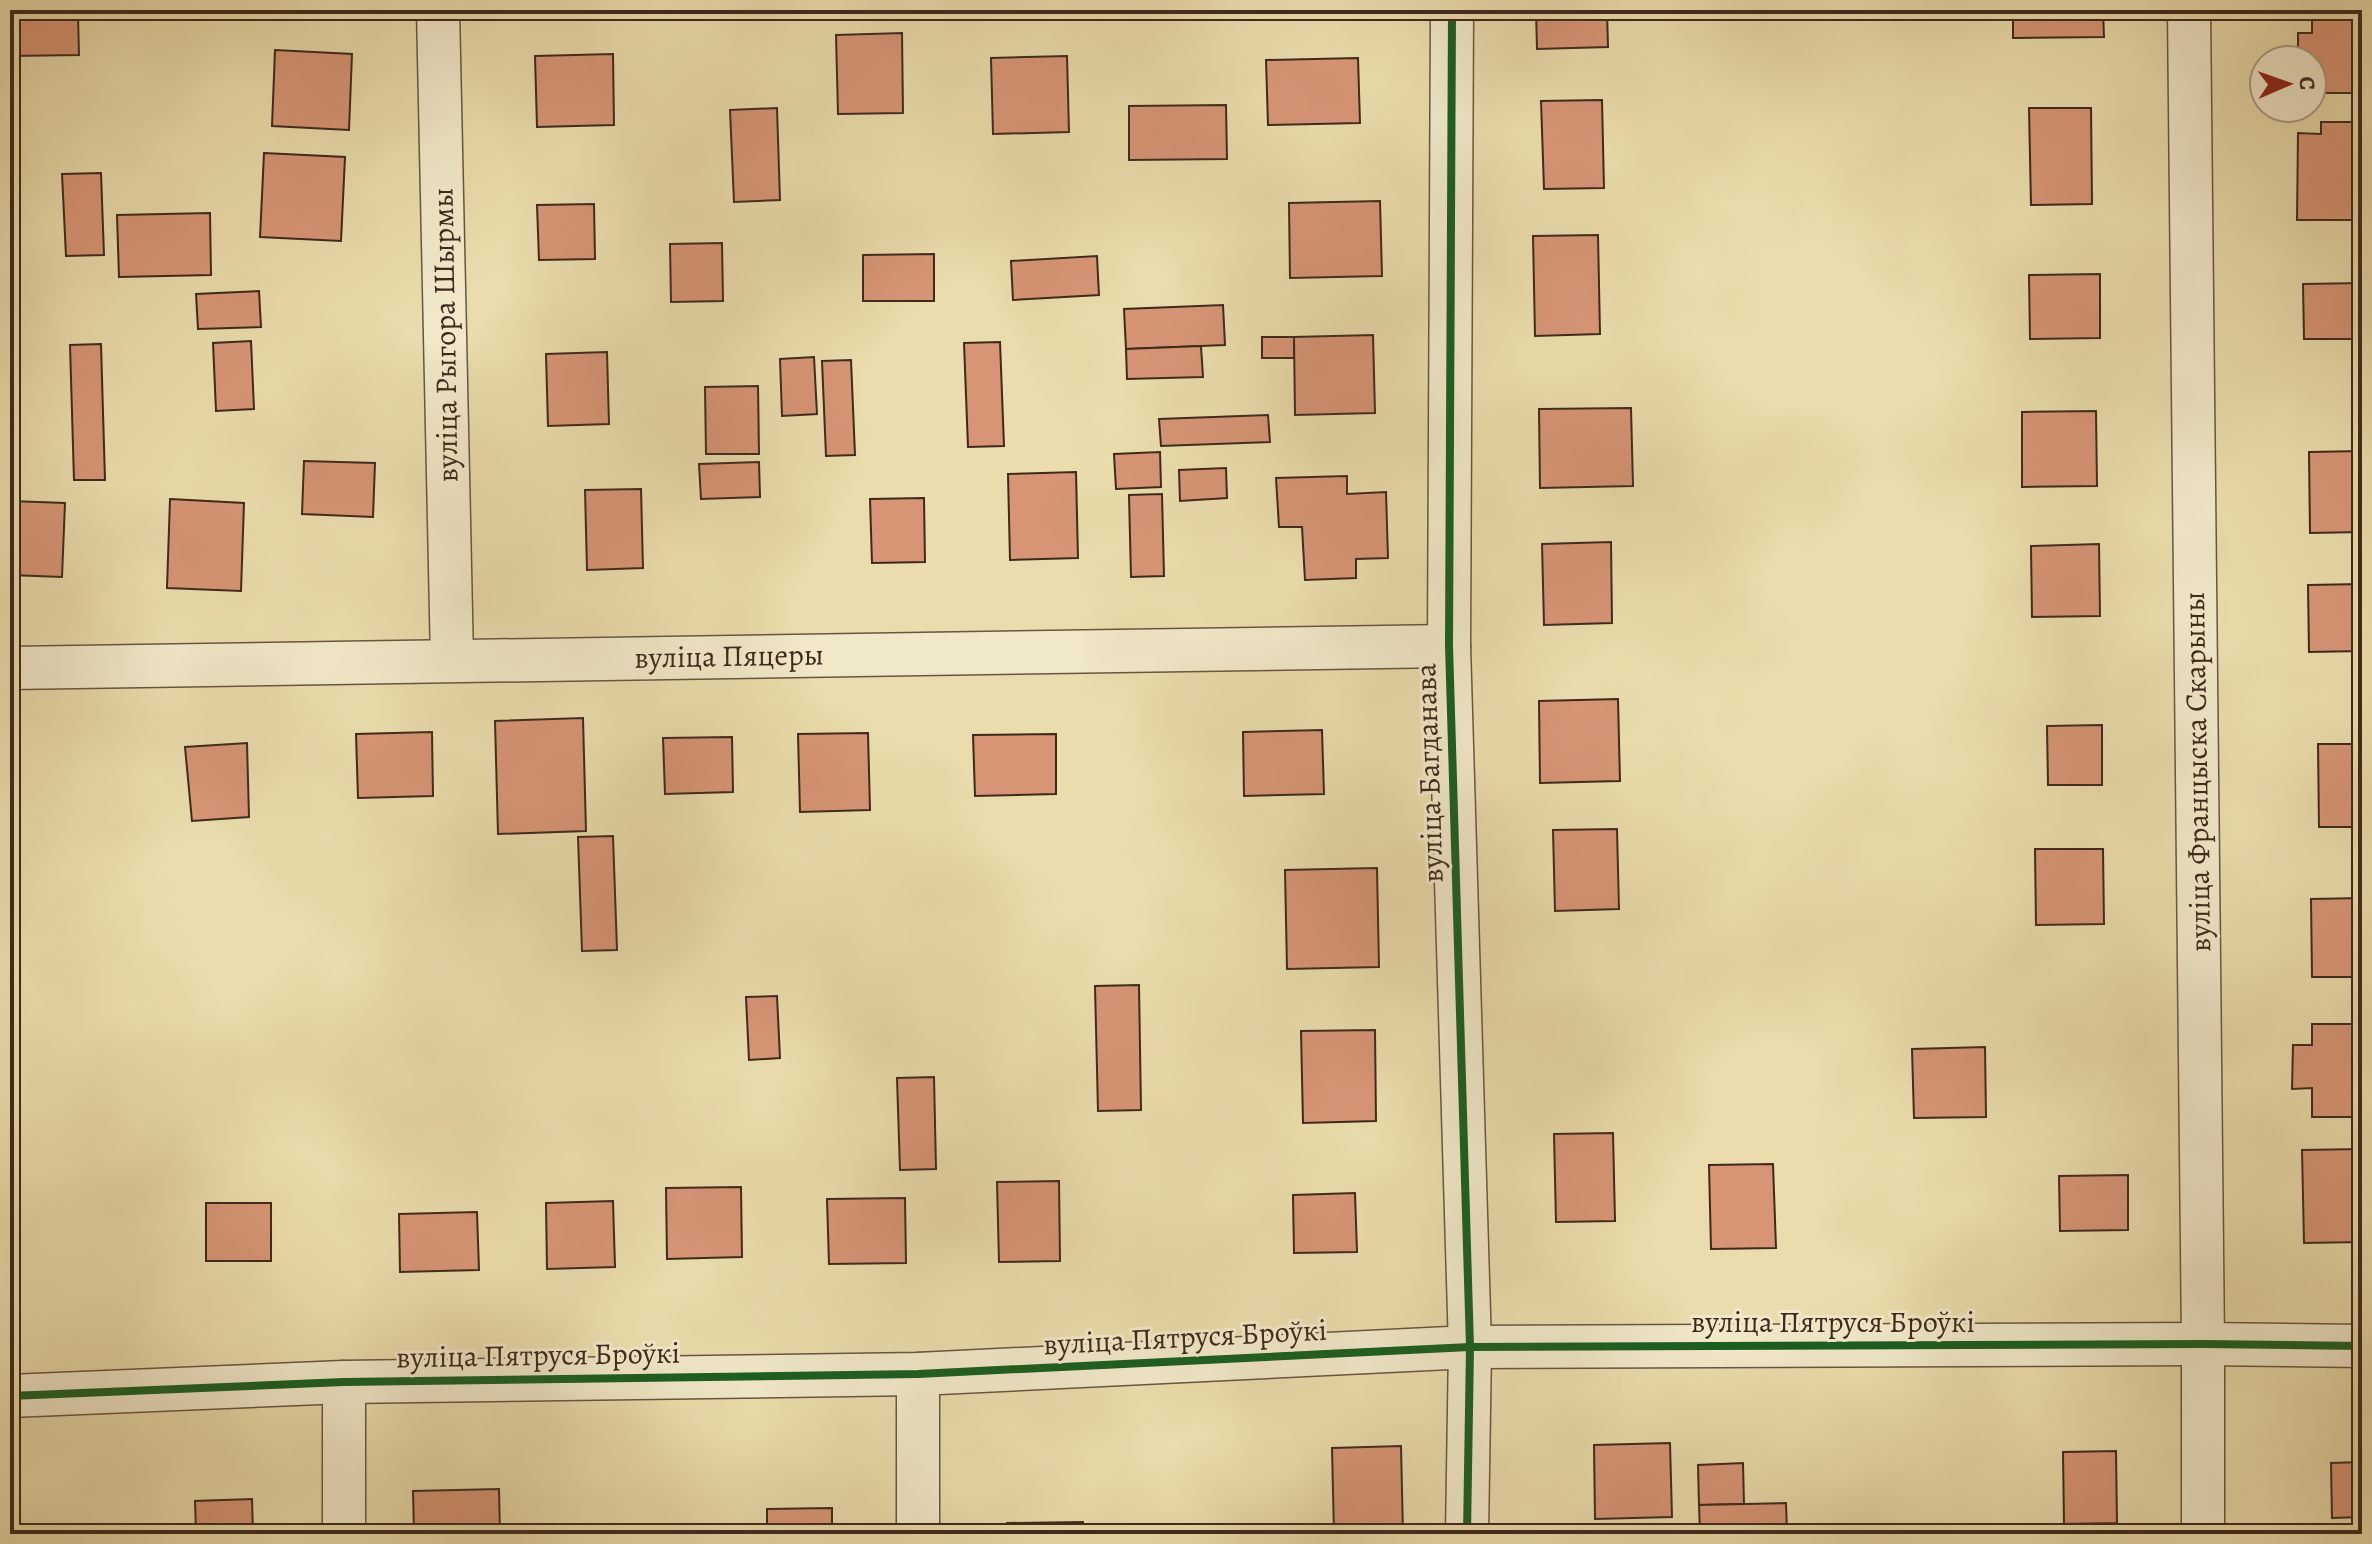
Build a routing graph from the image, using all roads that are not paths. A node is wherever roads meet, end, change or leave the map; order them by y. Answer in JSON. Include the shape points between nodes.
{"nodes":[{"id":1,"x":438,"y":10,"type":"edge"},
{"id":2,"x":1452,"y":10,"type":"edge"},
{"id":3,"x":2189,"y":10,"type":"edge"},
{"id":4,"x":1449,"y":646,"type":"junction"},
{"id":5,"x":452,"y":660,"type":"junction"},
{"id":6,"x":10,"y":668,"type":"edge"},
{"id":7,"x":2203,"y":1344,"type":"junction"},
{"id":8,"x":2362,"y":1346,"type":"edge"},
{"id":9,"x":1470,"y":1347,"type":"junction"},
{"id":10,"x":918,"y":1374,"type":"junction"},
{"id":11,"x":344,"y":1382,"type":"junction"},
{"id":12,"x":10,"y":1396,"type":"edge"},
{"id":13,"x":344,"y":1534,"type":"edge"},
{"id":14,"x":918,"y":1534,"type":"edge"},
{"id":15,"x":1467,"y":1534,"type":"edge"},
{"id":16,"x":2203,"y":1534,"type":"edge"}],
"edges":[{"from":1,"to":5,"type":"street","name":"вуліца Рыгора Шырмы"},
{"from":2,"to":4,"type":"street","name":"вуліца Багданава"},
{"from":3,"to":7,"type":"street","name":"вуліца Францыска Скарыны"},
{"from":4,"to":5,"type":"street","name":"вуліца Пяцеры"},
{"from":4,"to":9,"type":"street","name":"вуліца Багданава"},
{"from":5,"to":6,"type":"street","name":"вуліца Пяцеры"},
{"from":7,"to":8,"type":"street","name":"вуліца Пятруся Броўкі"},
{"from":7,"to":9,"type":"street","name":"вуліца Пятруся Броўкі"},
{"from":7,"to":16,"type":"street","name":"вуліца Францыска Скарыны"},
{"from":9,"to":10,"type":"street","name":"вуліца Пятруся Броўкі"},
{"from":9,"to":15,"type":"street","name":"вуліца Багданава"},
{"from":10,"to":11,"type":"street","name":"вуліца Пятруся Броўкі"},
{"from":10,"to":14,"type":"street"},
{"from":11,"to":12,"type":"street","name":"вуліца Пятруся Броўкі"},
{"from":11,"to":13,"type":"street"}]}
